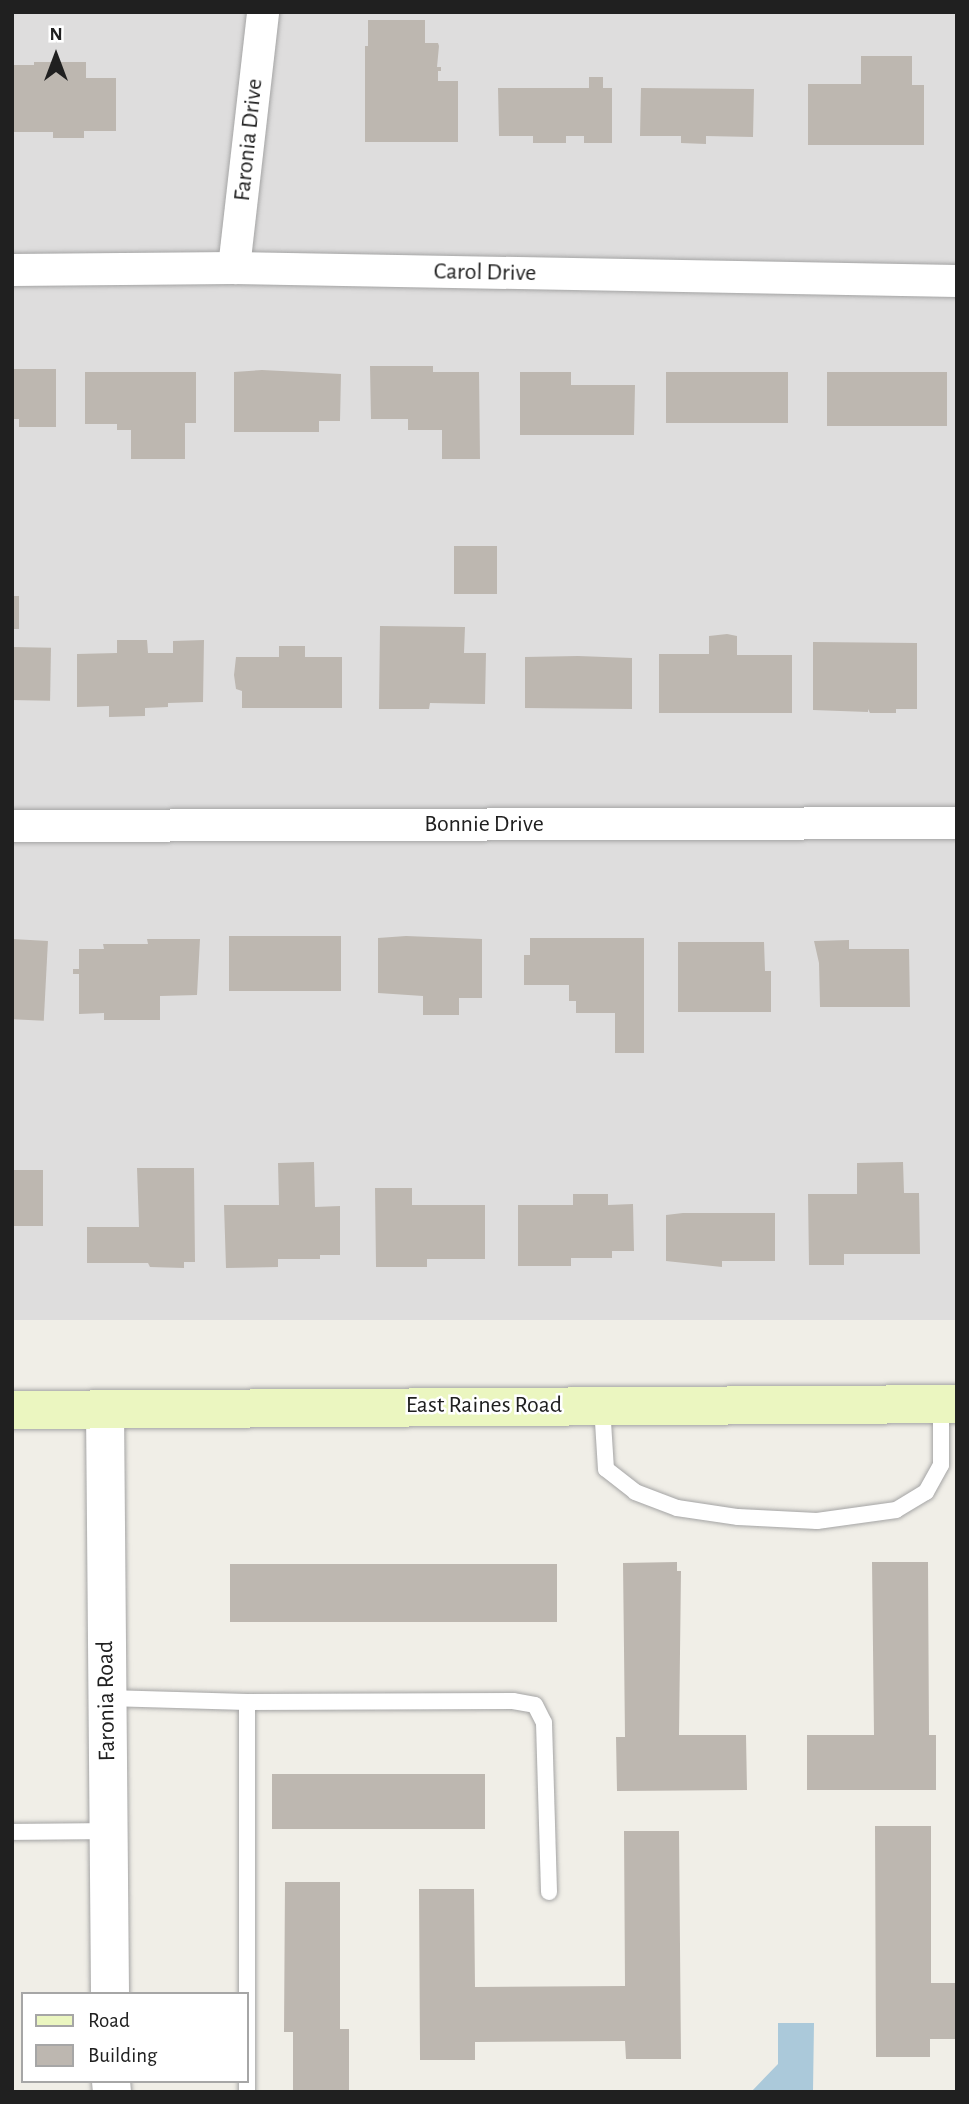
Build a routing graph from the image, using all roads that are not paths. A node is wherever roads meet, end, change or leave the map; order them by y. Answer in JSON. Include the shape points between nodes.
{"nodes":[{"id":1,"x":263,"y":12,"type":"edge"},
{"id":2,"x":234,"y":268,"type":"junction"},
{"id":3,"x":12,"y":270,"type":"edge"},
{"id":4,"x":957,"y":281,"type":"edge"},
{"id":5,"x":957,"y":823,"type":"edge"},
{"id":6,"x":12,"y":826,"type":"edge"},
{"id":7,"x":949,"y":1404,"type":"edge"},
{"id":8,"x":601,"y":1406,"type":"junction"},
{"id":9,"x":105,"y":1409,"type":"junction"},
{"id":10,"x":12,"y":1410,"type":"edge"},
{"id":11,"x":107,"y":1698,"type":"junction"},
{"id":12,"x":247,"y":1702,"type":"junction"},
{"id":13,"x":108,"y":1831,"type":"junction"},
{"id":14,"x":12,"y":1832,"type":"edge"},
{"id":15,"x":549,"y":1892,"type":"dead end"},
{"id":16,"x":110,"y":1992,"type":"edge"},
{"id":17,"x":247,"y":1992,"type":"edge"}],
"edges":[{"from":1,"to":2,"type":"street","name":"Faronia Drive"},
{"from":2,"to":3,"type":"street","name":"Carol Drive"},
{"from":2,"to":4,"type":"street","name":"Carol Drive"},
{"from":5,"to":6,"type":"street","name":"Bonnie Drive"},
{"from":7,"to":8,"type":"main road","name":"East Raines Road"},
{"from":7,"to":8,"type":"lane","via":[[941,1465],[926,1492],[896,1510],[817,1521],[677,1508],[635,1492],[606,1469]]},
{"from":8,"to":9,"type":"main road","name":"East Raines Road"},
{"from":9,"to":10,"type":"main road","name":"East Raines Road"},
{"from":9,"to":11,"type":"street","name":"Faronia Road"},
{"from":11,"to":12,"type":"lane"},
{"from":11,"to":13,"type":"street","name":"Faronia Road"},
{"from":12,"to":15,"type":"lane","via":[[513,1701],[535,1705],[544,1723]]},
{"from":12,"to":17,"type":"lane"},
{"from":13,"to":14,"type":"lane"},
{"from":13,"to":16,"type":"street","name":"Faronia Road"}]}
